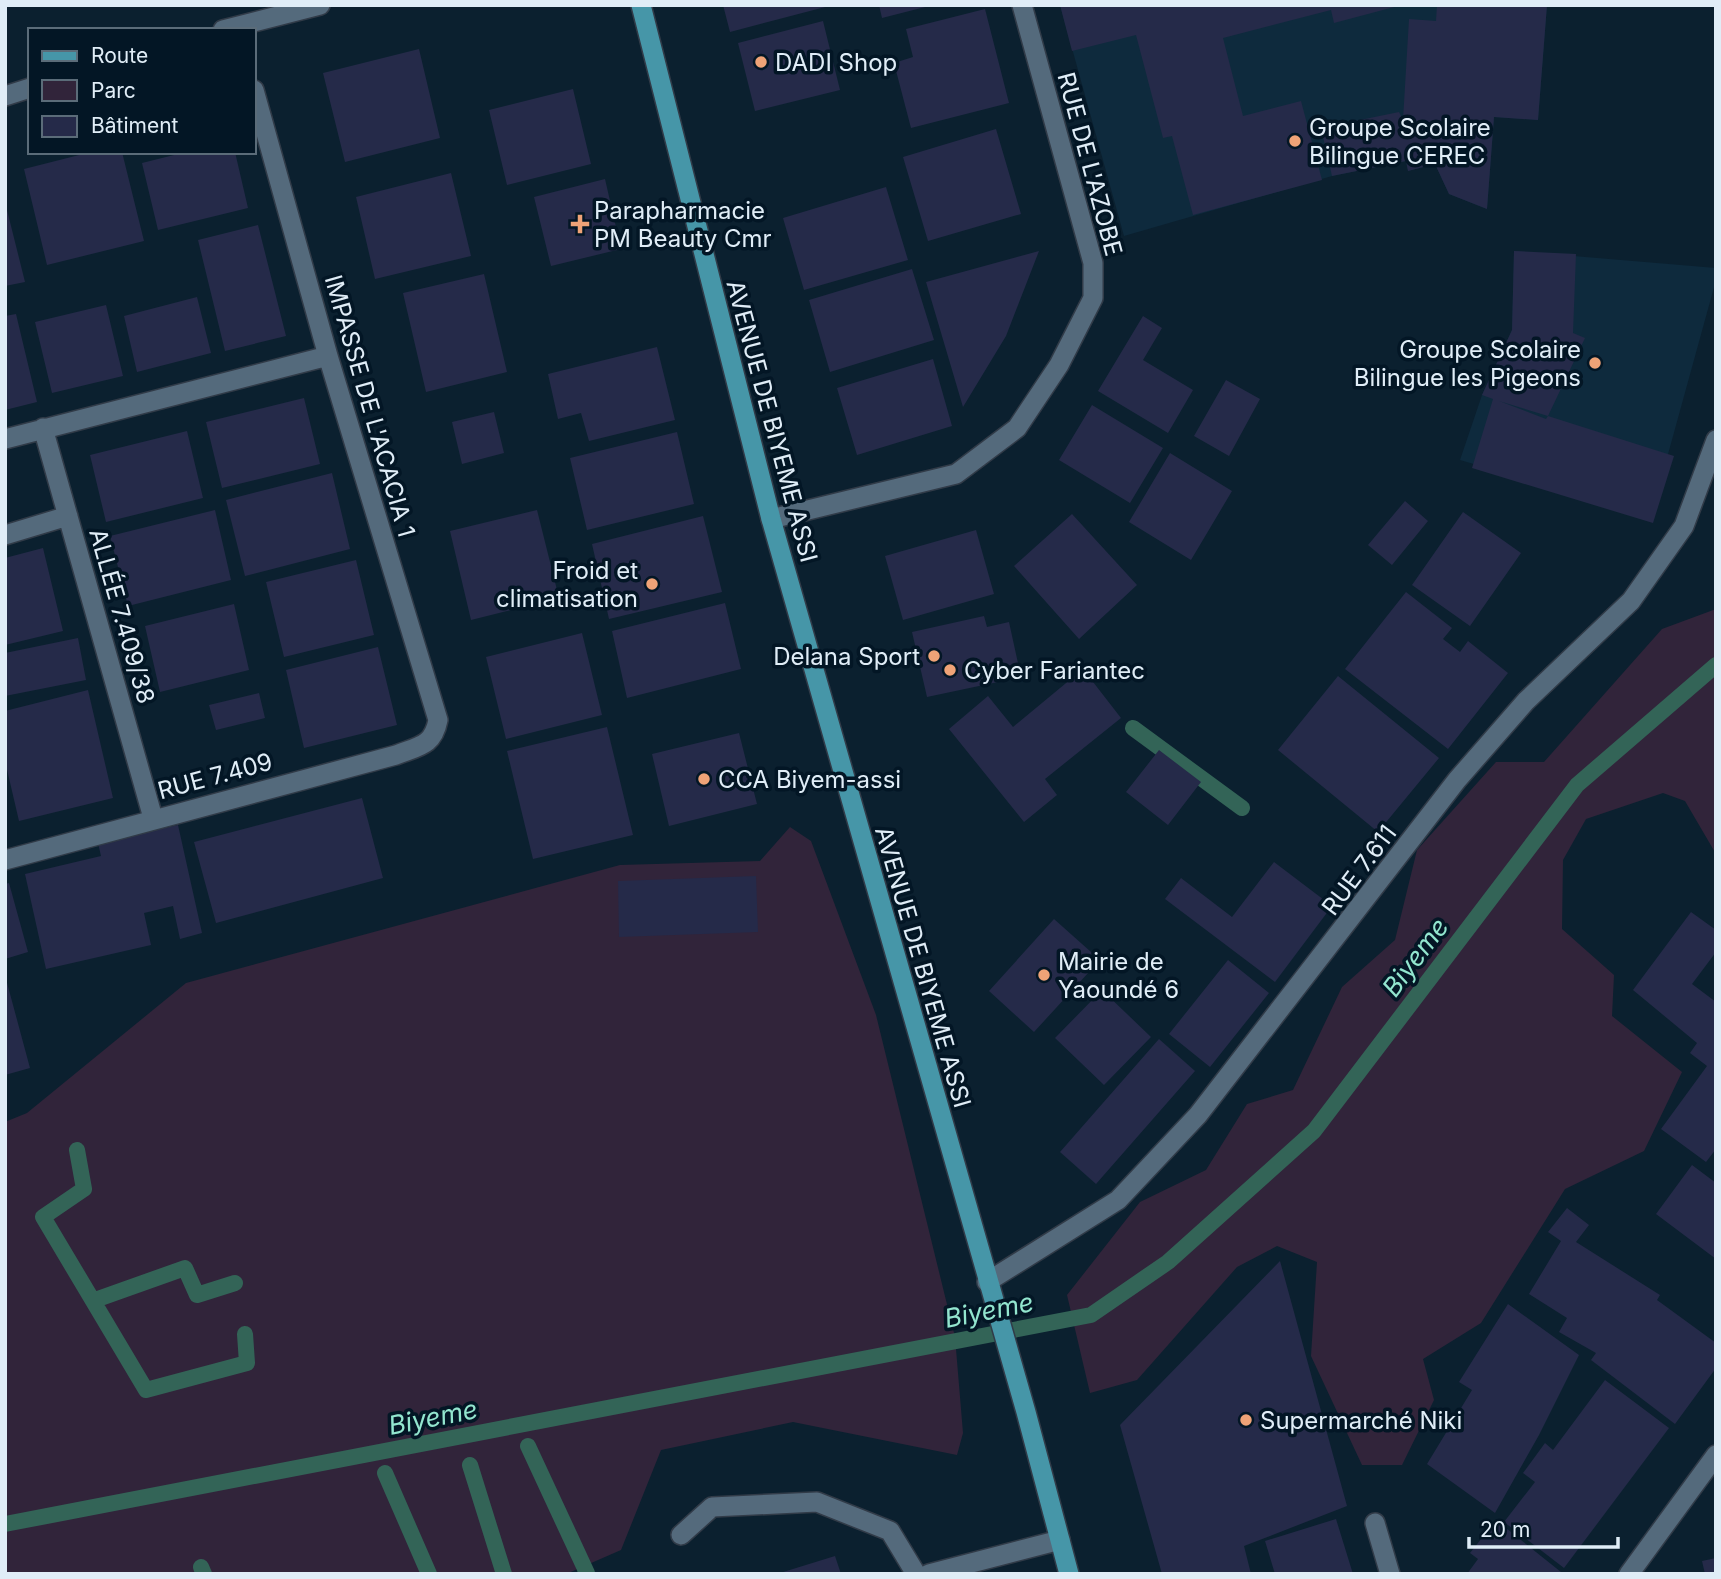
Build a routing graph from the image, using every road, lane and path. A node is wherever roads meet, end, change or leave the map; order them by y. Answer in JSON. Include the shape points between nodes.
{"nodes":[{"id":1,"x":641,"y":5,"type":"edge"},
{"id":2,"x":1022,"y":5,"type":"edge"},
{"id":3,"x":314,"y":6,"type":"edge"},
{"id":4,"x":232,"y":28,"type":"edge"},
{"id":5,"x":28,"y":89,"type":"edge"},
{"id":6,"x":5,"y":96,"type":"edge"},
{"id":7,"x":256,"y":97,"type":"edge"},
{"id":8,"x":328,"y":356,"type":"junction"},
{"id":9,"x":43,"y":428,"type":"junction"},
{"id":10,"x":5,"y":439,"type":"edge"},
{"id":11,"x":1716,"y":440,"type":"edge"},
{"id":12,"x":68,"y":516,"type":"junction"},
{"id":13,"x":771,"y":519,"type":"junction"},
{"id":14,"x":5,"y":535,"type":"edge"},
{"id":15,"x":435,"y":735,"type":"joint"},
{"id":16,"x":153,"y":818,"type":"junction"},
{"id":17,"x":5,"y":860,"type":"edge"},
{"id":18,"x":987,"y":1282,"type":"junction"},
{"id":19,"x":1716,"y":1455,"type":"edge"},
{"id":20,"x":1376,"y":1523,"type":"dead end"},
{"id":21,"x":681,"y":1535,"type":"dead end"},
{"id":22,"x":1060,"y":1540,"type":"junction"},
{"id":23,"x":916,"y":1574,"type":"edge"},
{"id":24,"x":929,"y":1574,"type":"edge"},
{"id":25,"x":1069,"y":1574,"type":"edge"},
{"id":26,"x":1390,"y":1574,"type":"edge"},
{"id":27,"x":1629,"y":1574,"type":"edge"}],
"edges":[{"from":1,"to":13,"type":"main road","name":"AVENUE DE BIYEME ASSI"},
{"from":2,"to":13,"type":"street","name":"RUE DE L'AZOBE","via":[[1093,262],[1093,298],[1059,365],[1017,428],[956,474]]},
{"from":3,"to":4,"type":"street"},
{"from":5,"to":6,"type":"street"},
{"from":7,"to":8,"type":"street","name":"IMPASSE DE L'ACACIA 1"},
{"from":8,"to":9,"type":"street"},
{"from":8,"to":15,"type":"street","name":"IMPASSE DE L'ACACIA 1","via":[[438,720]]},
{"from":9,"to":10,"type":"street"},
{"from":9,"to":12,"type":"street","name":"ALLÉE 7.409/38"},
{"from":11,"to":18,"type":"street","name":"RUE 7.611","via":[[1684,526],[1632,601],[1526,701],[1457,780],[1198,1115],[1118,1200]]},
{"from":12,"to":14,"type":"street"},
{"from":12,"to":16,"type":"street","name":"ALLÉE 7.409/38"},
{"from":13,"to":18,"type":"main road","name":"AVENUE DE BIYEME ASSI"},
{"from":15,"to":16,"type":"street","name":"RUE 7.409","via":[[426,744],[396,755]]},
{"from":16,"to":17,"type":"street","name":"RUE 7.409"},
{"from":18,"to":22,"type":"main road","name":"AVENUE DE BIYEME ASSI"},
{"from":19,"to":27,"type":"street"},
{"from":20,"to":26,"type":"street"},
{"from":21,"to":23,"type":"street","via":[[712,1507],[817,1502],[890,1531]]},
{"from":22,"to":24,"type":"street"},
{"from":22,"to":25,"type":"main road","name":"AVENUE DE BIYEME ASSI"}]}
